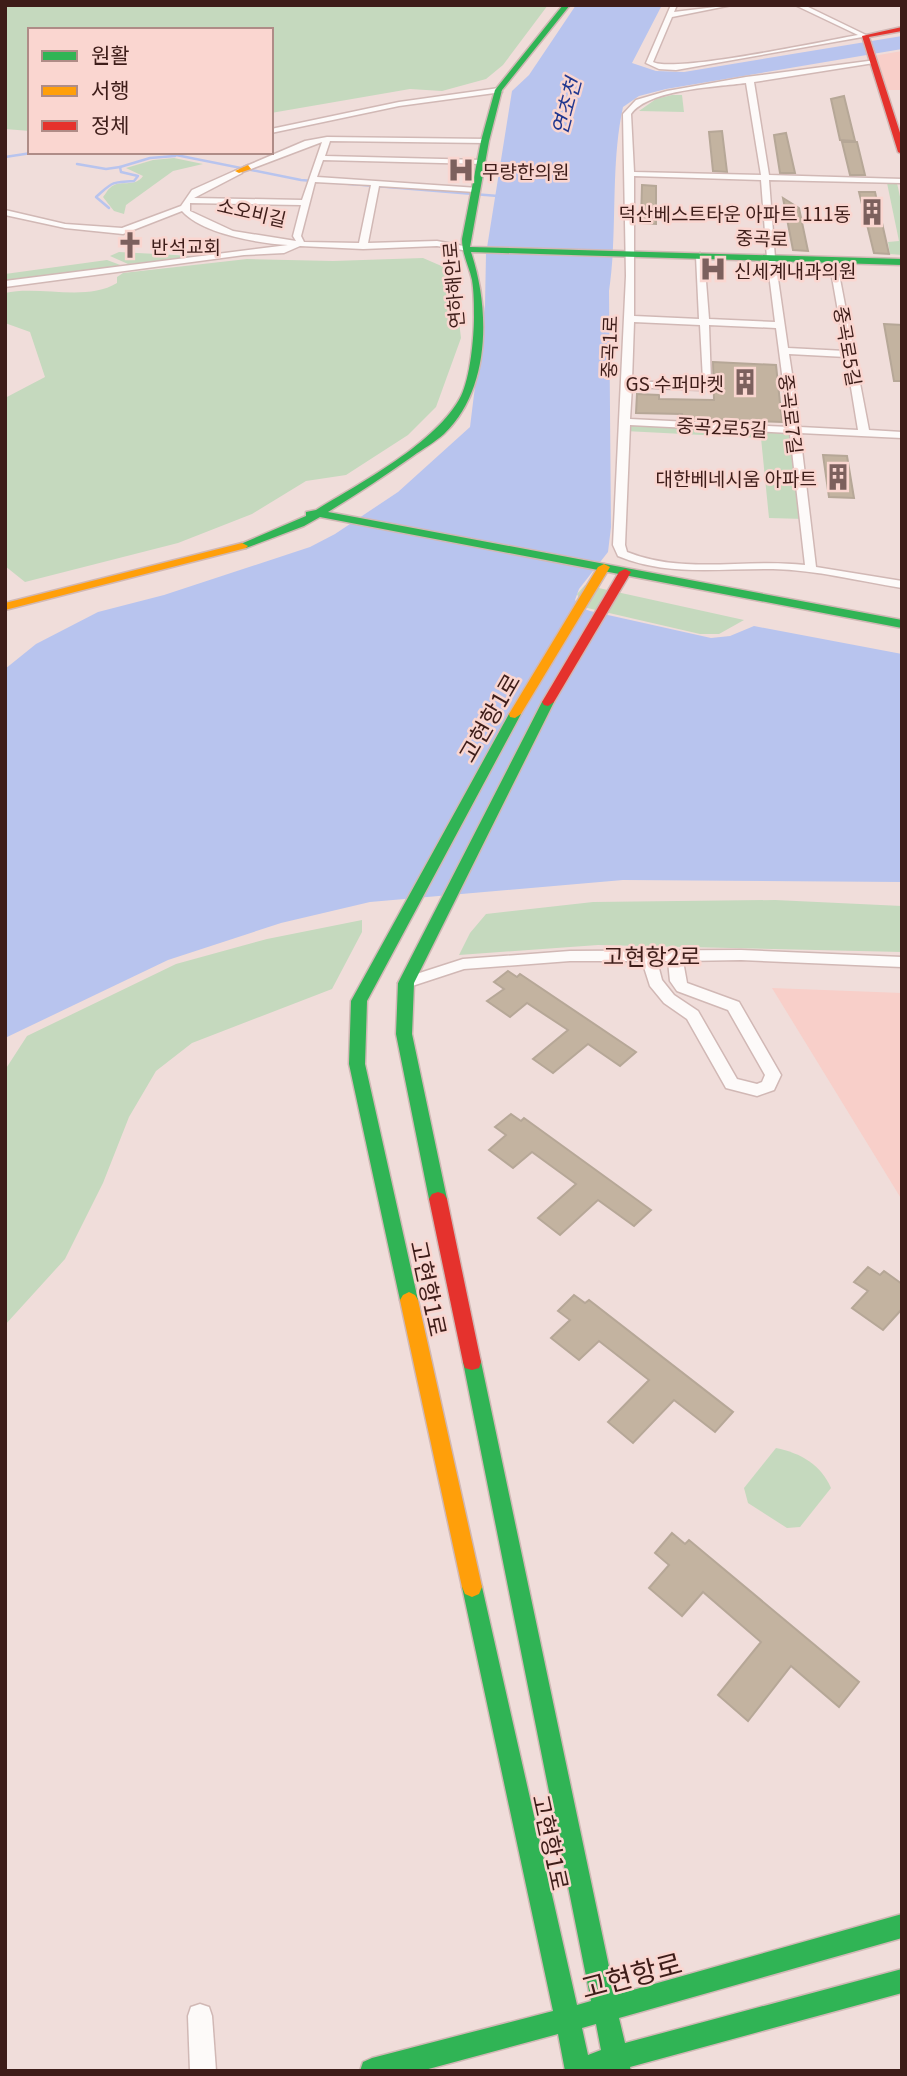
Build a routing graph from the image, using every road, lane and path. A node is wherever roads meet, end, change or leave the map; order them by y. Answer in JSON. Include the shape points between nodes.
{"nodes":[{"id":1,"x":567,"y":5,"type":"edge"},
{"id":2,"x":674,"y":5,"type":"edge"},
{"id":3,"x":729,"y":5,"type":"edge"},
{"id":4,"x":797,"y":5,"type":"edge"},
{"id":5,"x":670,"y":15,"type":"junction"},
{"id":6,"x":902,"y":30,"type":"edge"},
{"id":7,"x":865,"y":37,"type":"junction"},
{"id":8,"x":873,"y":58,"type":"junction"},
{"id":9,"x":746,"y":79,"type":"junction"},
{"id":10,"x":499,"y":90,"type":"junction"},
{"id":11,"x":273,"y":131,"type":"edge"},
{"id":12,"x":899,"y":136,"type":"edge"},
{"id":13,"x":327,"y":139,"type":"junction"},
{"id":14,"x":485,"y":141,"type":"junction"},
{"id":15,"x":902,"y":152,"type":"edge"},
{"id":16,"x":320,"y":158,"type":"junction"},
{"id":17,"x":481,"y":162,"type":"junction"},
{"id":18,"x":631,"y":174,"type":"junction"},
{"id":19,"x":765,"y":178,"type":"junction"},
{"id":20,"x":902,"y":181,"type":"edge"},
{"id":21,"x":311,"y":182,"type":"junction"},
{"id":22,"x":374,"y":187,"type":"junction"},
{"id":23,"x":475,"y":194,"type":"junction"},
{"id":24,"x":306,"y":202,"type":"junction"},
{"id":25,"x":186,"y":203,"type":"junction"},
{"id":26,"x":5,"y":212,"type":"edge"},
{"id":27,"x":302,"y":243,"type":"junction"},
{"id":28,"x":363,"y":246,"type":"junction"},
{"id":29,"x":472,"y":249,"type":"junction"},
{"id":30,"x":626,"y":254,"type":"junction"},
{"id":31,"x":700,"y":256,"type":"junction"},
{"id":32,"x":771,"y":258,"type":"junction"},
{"id":33,"x":833,"y":260,"type":"junction"},
{"id":34,"x":902,"y":262,"type":"edge"},
{"id":35,"x":5,"y":284,"type":"edge"},
{"id":36,"x":630,"y":319,"type":"junction"},
{"id":37,"x":704,"y":322,"type":"junction"},
{"id":38,"x":780,"y":325,"type":"junction"},
{"id":39,"x":784,"y":351,"type":"junction"},
{"id":40,"x":850,"y":354,"type":"junction"},
{"id":41,"x":628,"y":384,"type":"junction"},
{"id":42,"x":626,"y":422,"type":"junction"},
{"id":43,"x":795,"y":430,"type":"junction"},
{"id":44,"x":864,"y":433,"type":"junction"},
{"id":45,"x":902,"y":435,"type":"edge"},
{"id":46,"x":317,"y":513,"type":"junction"},
{"id":47,"x":251,"y":544,"type":"junction"},
{"id":48,"x":811,"y":570,"type":"junction"},
{"id":49,"x":600,"y":572,"type":"junction"},
{"id":50,"x":622,"y":576,"type":"junction"},
{"id":51,"x":902,"y":585,"type":"edge"},
{"id":52,"x":5,"y":597,"type":"edge"},
{"id":53,"x":5,"y":607,"type":"edge"},
{"id":54,"x":825,"y":615,"type":"junction"},
{"id":55,"x":902,"y":624,"type":"edge"},
{"id":56,"x":902,"y":636,"type":"edge"},
{"id":57,"x":648,"y":956,"type":"junction"},
{"id":58,"x":675,"y":956,"type":"junction"},
{"id":59,"x":902,"y":962,"type":"edge"},
{"id":60,"x":406,"y":983,"type":"junction"},
{"id":61,"x":902,"y":1926,"type":"edge"},
{"id":62,"x":902,"y":1981,"type":"edge"},
{"id":63,"x":604,"y":2010,"type":"junction"},
{"id":64,"x":200,"y":2017,"type":"dead end"},
{"id":65,"x":568,"y":2018,"type":"junction"},
{"id":66,"x":617,"y":2064,"type":"edge"},
{"id":67,"x":203,"y":2071,"type":"edge"},
{"id":68,"x":372,"y":2071,"type":"edge"},
{"id":69,"x":578,"y":2071,"type":"edge"}],
"edges":[{"from":1,"to":10,"type":"street","name":"연하해안로"},
{"from":2,"to":5,"type":"street"},
{"from":3,"to":5,"type":"street"},
{"from":4,"to":7,"type":"street"},
{"from":5,"to":7,"type":"street","via":[[649,63],[660,68]]},
{"from":6,"to":7,"type":"street"},
{"from":7,"to":8,"type":"street"},
{"from":8,"to":9,"type":"street","name":"중곡1로"},
{"from":8,"to":12,"type":"street"},
{"from":9,"to":18,"type":"street","name":"중곡1로","via":[[656,95],[630,108]]},
{"from":9,"to":19,"type":"street","name":"중곡로7길","via":[[751,83]]},
{"from":10,"to":11,"type":"street","via":[[399,104]]},
{"from":10,"to":14,"type":"street","name":"연하해안로"},
{"from":12,"to":15,"type":"street"},
{"from":13,"to":14,"type":"street","name":"소오비길"},
{"from":13,"to":16,"type":"street"},
{"from":13,"to":25,"type":"street","name":"소오비길","via":[[201,188]]},
{"from":14,"to":17,"type":"street","name":"연하해안로"},
{"from":16,"to":17,"type":"street"},
{"from":16,"to":21,"type":"street"},
{"from":17,"to":23,"type":"street","name":"연하해안로"},
{"from":18,"to":19,"type":"street"},
{"from":18,"to":30,"type":"street","name":"중곡1로"},
{"from":19,"to":20,"type":"street"},
{"from":19,"to":32,"type":"street","name":"중곡로7길"},
{"from":21,"to":22,"type":"street"},
{"from":21,"to":24,"type":"street"},
{"from":22,"to":23,"type":"street"},
{"from":22,"to":28,"type":"street"},
{"from":23,"to":29,"type":"street","name":"연하해안로"},
{"from":24,"to":25,"type":"street"},
{"from":24,"to":27,"type":"street","via":[[297,236]]},
{"from":25,"to":26,"type":"street","via":[[123,231],[65,226]]},
{"from":25,"to":27,"type":"street","name":"소오비길","via":[[186,212],[215,226]]},
{"from":27,"to":28,"type":"street","name":"소오비길"},
{"from":27,"to":35,"type":"street","via":[[284,250]]},
{"from":28,"to":29,"type":"street","name":"소오비길","via":[[446,243]]},
{"from":29,"to":30,"type":"street","name":"중곡로"},
{"from":29,"to":46,"type":"street","name":"연하해안로","via":[[479,318],[467,395],[441,431]]},
{"from":30,"to":31,"type":"street","name":"중곡로"},
{"from":30,"to":36,"type":"street","name":"중곡1로"},
{"from":31,"to":32,"type":"street","name":"중곡로"},
{"from":31,"to":37,"type":"street"},
{"from":32,"to":33,"type":"street","name":"중곡로"},
{"from":32,"to":38,"type":"street","name":"중곡로7길"},
{"from":33,"to":34,"type":"street","name":"중곡로"},
{"from":33,"to":40,"type":"street","name":"중곡로5길"},
{"from":36,"to":37,"type":"street"},
{"from":36,"to":41,"type":"street","name":"중곡1로"},
{"from":37,"to":38,"type":"street"},
{"from":37,"to":41,"type":"street","via":[[708,381],[699,387]]},
{"from":38,"to":39,"type":"street","name":"중곡로7길"},
{"from":39,"to":40,"type":"street"},
{"from":39,"to":43,"type":"street","name":"중곡로7길"},
{"from":40,"to":44,"type":"street","name":"중곡로5길"},
{"from":41,"to":42,"type":"street","name":"중곡1로"},
{"from":42,"to":43,"type":"street","name":"중곡2로5길"},
{"from":42,"to":48,"type":"street","name":"중곡1로","via":[[622,554],[671,566]]},
{"from":43,"to":44,"type":"street","name":"중곡2로5길"},
{"from":43,"to":48,"type":"street","name":"중곡로7길"},
{"from":44,"to":45,"type":"street","name":"중곡2로5길"},
{"from":46,"to":47,"type":"street","name":"연하해안로"},
{"from":46,"to":49,"type":"street"},
{"from":46,"to":52,"type":"street","name":"연하해안로","via":[[228,542]]},
{"from":47,"to":49,"type":"street","via":[[331,524]]},
{"from":47,"to":53,"type":"street","name":"연하해안로"},
{"from":48,"to":51,"type":"street","name":"중곡1로"},
{"from":49,"to":50,"type":"street"},
{"from":49,"to":65,"type":"street","name":"고현항1로","via":[[519,707],[359,1001],[357,1065]]},
{"from":50,"to":54,"type":"street"},
{"from":50,"to":60,"type":"street","name":"고현항1로","via":[[557,684]]},
{"from":54,"to":55,"type":"street"},
{"from":54,"to":56,"type":"street"},
{"from":57,"to":58,"type":"street","name":"고현항2로"},
{"from":57,"to":58,"type":"street","via":[[655,982],[693,1016],[732,1084],[757,1090],[768,1086],[773,1075],[734,1006],[682,987]]},
{"from":57,"to":60,"type":"street","name":"고현항2로","via":[[463,964]]},
{"from":58,"to":59,"type":"street","name":"고현항2로"},
{"from":60,"to":63,"type":"street","name":"고현항1로","via":[[404,1034]]},
{"from":61,"to":63,"type":"street","name":"고현항로"},
{"from":62,"to":66,"type":"street"},
{"from":63,"to":65,"type":"street","name":"고현항로"},
{"from":63,"to":66,"type":"street","name":"고현항1로"},
{"from":64,"to":67,"type":"street"},
{"from":65,"to":68,"type":"street","name":"고현항로"},
{"from":65,"to":69,"type":"street","name":"고현항1로"},
{"from":66,"to":69,"type":"street"}]}
